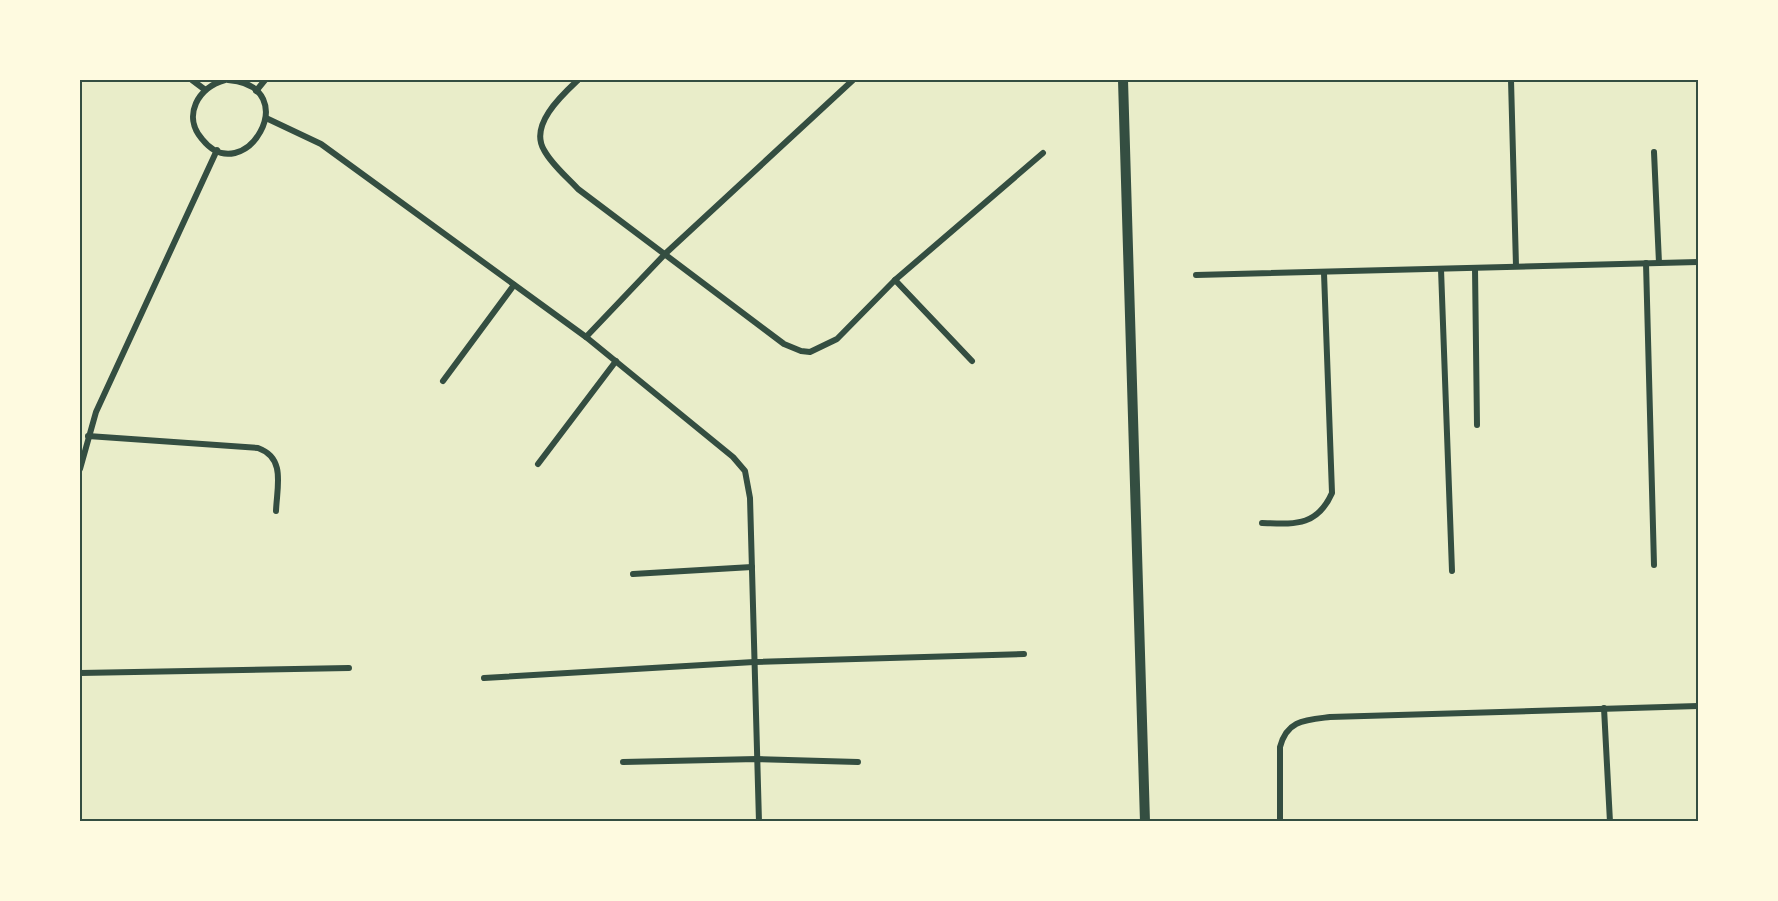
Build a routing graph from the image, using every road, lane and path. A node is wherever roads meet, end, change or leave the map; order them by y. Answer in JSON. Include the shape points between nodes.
{"nodes":[{"id":1,"x":192,"y":80,"type":"edge"},
{"id":2,"x":226,"y":80,"type":"edge"},
{"id":3,"x":265,"y":80,"type":"edge"},
{"id":4,"x":578,"y":80,"type":"edge"},
{"id":5,"x":853,"y":80,"type":"edge"},
{"id":6,"x":1123,"y":80,"type":"edge"},
{"id":7,"x":1511,"y":80,"type":"edge"},
{"id":8,"x":204,"y":89,"type":"junction"},
{"id":9,"x":256,"y":91,"type":"junction"},
{"id":10,"x":266,"y":118,"type":"junction"},
{"id":11,"x":217,"y":150,"type":"junction"},
{"id":12,"x":1654,"y":152,"type":"dead end"},
{"id":13,"x":1043,"y":153,"type":"dead end"},
{"id":14,"x":666,"y":253,"type":"junction"},
{"id":15,"x":1698,"y":262,"type":"edge"},
{"id":16,"x":1647,"y":263,"type":"junction"},
{"id":17,"x":1659,"y":263,"type":"junction"},
{"id":18,"x":1516,"y":266,"type":"junction"},
{"id":19,"x":1475,"y":268,"type":"junction"},
{"id":20,"x":1441,"y":269,"type":"junction"},
{"id":21,"x":1324,"y":273,"type":"junction"},
{"id":22,"x":1196,"y":275,"type":"dead end"},
{"id":23,"x":895,"y":280,"type":"junction"},
{"id":24,"x":514,"y":285,"type":"junction"},
{"id":25,"x":586,"y":337,"type":"junction"},
{"id":26,"x":616,"y":361,"type":"junction"},
{"id":27,"x":972,"y":361,"type":"dead end"},
{"id":28,"x":444,"y":381,"type":"dead end"},
{"id":29,"x":1477,"y":425,"type":"dead end"},
{"id":30,"x":88,"y":436,"type":"junction"},
{"id":31,"x":538,"y":464,"type":"dead end"},
{"id":32,"x":80,"y":469,"type":"edge"},
{"id":33,"x":276,"y":511,"type":"dead end"},
{"id":34,"x":1262,"y":523,"type":"dead end"},
{"id":35,"x":1654,"y":564,"type":"dead end"},
{"id":36,"x":752,"y":567,"type":"junction"},
{"id":37,"x":1452,"y":571,"type":"dead end"},
{"id":38,"x":633,"y":574,"type":"dead end"},
{"id":39,"x":1023,"y":654,"type":"dead end"},
{"id":40,"x":754,"y":662,"type":"junction"},
{"id":41,"x":349,"y":668,"type":"dead end"},
{"id":42,"x":80,"y":673,"type":"edge"},
{"id":43,"x":484,"y":678,"type":"dead end"},
{"id":44,"x":1698,"y":706,"type":"edge"},
{"id":45,"x":1604,"y":708,"type":"junction"},
{"id":46,"x":757,"y":759,"type":"junction"},
{"id":47,"x":623,"y":762,"type":"dead end"},
{"id":48,"x":858,"y":762,"type":"dead end"},
{"id":49,"x":759,"y":822,"type":"edge"},
{"id":50,"x":1145,"y":822,"type":"edge"},
{"id":51,"x":1280,"y":822,"type":"edge"},
{"id":52,"x":1610,"y":822,"type":"edge"}],
"edges":[{"from":1,"to":8,"type":"street"},
{"from":2,"to":8,"type":"street"},
{"from":2,"to":9,"type":"street","via":[[247,83]]},
{"from":3,"to":9,"type":"street"},
{"from":4,"to":14,"type":"street","via":[[546,117],[540,140],[543,149],[578,189]]},
{"from":5,"to":14,"type":"street"},
{"from":6,"to":50,"type":"street"},
{"from":7,"to":18,"type":"street"},
{"from":8,"to":11,"type":"street","via":[[194,108],[193,122],[198,135]]},
{"from":9,"to":10,"type":"street","via":[[265,105]]},
{"from":10,"to":11,"type":"street","via":[[258,139],[249,147],[228,153]]},
{"from":10,"to":24,"type":"street","via":[[321,144]]},
{"from":11,"to":30,"type":"street"},
{"from":12,"to":17,"type":"street"},
{"from":13,"to":23,"type":"street"},
{"from":14,"to":23,"type":"street","via":[[784,344],[801,351],[818,350],[837,339]]},
{"from":14,"to":25,"type":"street"},
{"from":15,"to":17,"type":"street"},
{"from":16,"to":17,"type":"street"},
{"from":16,"to":18,"type":"street"},
{"from":16,"to":35,"type":"street"},
{"from":18,"to":19,"type":"street"},
{"from":19,"to":20,"type":"street"},
{"from":19,"to":29,"type":"street"},
{"from":20,"to":21,"type":"street"},
{"from":20,"to":37,"type":"street"},
{"from":21,"to":22,"type":"street"},
{"from":21,"to":34,"type":"street","via":[[1332,493],[1328,503],[1307,521]]},
{"from":23,"to":27,"type":"street"},
{"from":24,"to":25,"type":"street"},
{"from":24,"to":28,"type":"street"},
{"from":25,"to":26,"type":"street"},
{"from":26,"to":31,"type":"street"},
{"from":26,"to":36,"type":"street","via":[[704,432],[745,471],[750,498]]},
{"from":30,"to":32,"type":"street"},
{"from":30,"to":33,"type":"street","via":[[266,450],[278,468]]},
{"from":36,"to":38,"type":"street"},
{"from":36,"to":40,"type":"street"},
{"from":39,"to":40,"type":"street"},
{"from":40,"to":43,"type":"street"},
{"from":40,"to":46,"type":"street"},
{"from":41,"to":42,"type":"street"},
{"from":44,"to":45,"type":"street"},
{"from":45,"to":51,"type":"street","via":[[1297,721],[1283,735],[1280,747]]},
{"from":45,"to":52,"type":"street"},
{"from":46,"to":47,"type":"street"},
{"from":46,"to":48,"type":"street"},
{"from":46,"to":49,"type":"street"}]}
